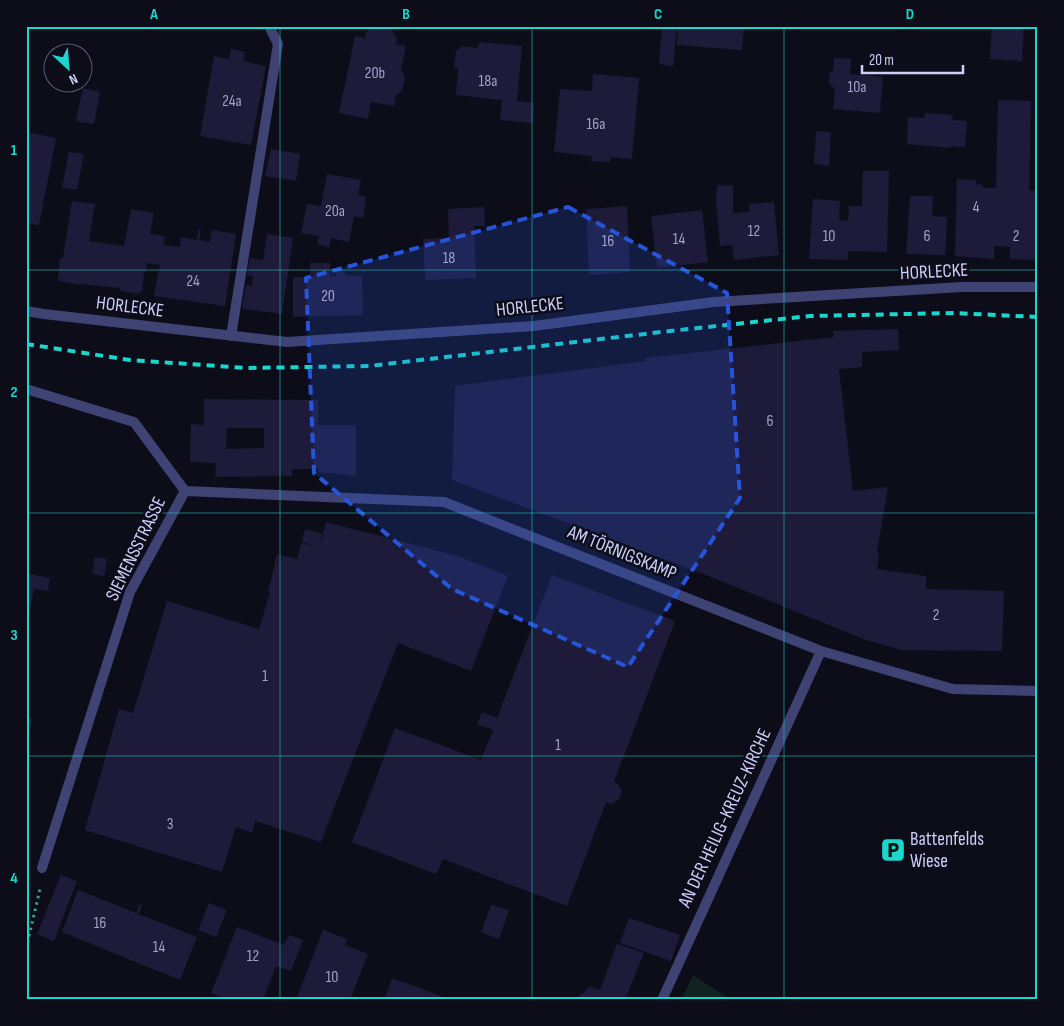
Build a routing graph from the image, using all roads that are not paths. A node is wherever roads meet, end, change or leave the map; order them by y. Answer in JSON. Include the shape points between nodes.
{"nodes":[{"id":1,"x":269,"y":26,"type":"edge"},
{"id":2,"x":1038,"y":288,"type":"edge"},
{"id":3,"x":26,"y":311,"type":"edge"},
{"id":4,"x":231,"y":336,"type":"junction"},
{"id":5,"x":26,"y":389,"type":"edge"},
{"id":6,"x":185,"y":491,"type":"junction"},
{"id":7,"x":821,"y":651,"type":"junction"},
{"id":8,"x":1038,"y":691,"type":"edge"},
{"id":9,"x":42,"y":868,"type":"road end"},
{"id":10,"x":662,"y":1000,"type":"edge"}],
"edges":[{"from":1,"to":4,"type":"street","via":[[278,44]]},
{"from":2,"to":4,"type":"street","name":"HORLECKE","via":[[962,287],[713,302],[534,326],[287,342]]},
{"from":3,"to":4,"type":"street","name":"HORLECKE"},
{"from":5,"to":6,"type":"street","name":"SIEMENSSTRASSE","via":[[134,422]]},
{"from":6,"to":7,"type":"street","name":"AM TÖRNIGSKAMP","via":[[444,502]]},
{"from":6,"to":9,"type":"street","name":"SIEMENSSTRASSE","via":[[130,592]]},
{"from":7,"to":8,"type":"street","name":"AM TÖRNIGSKAMP","via":[[952,689]]},
{"from":7,"to":10,"type":"street","name":"AN DER HEILIG-KREUZ-KIRCHE"}]}
